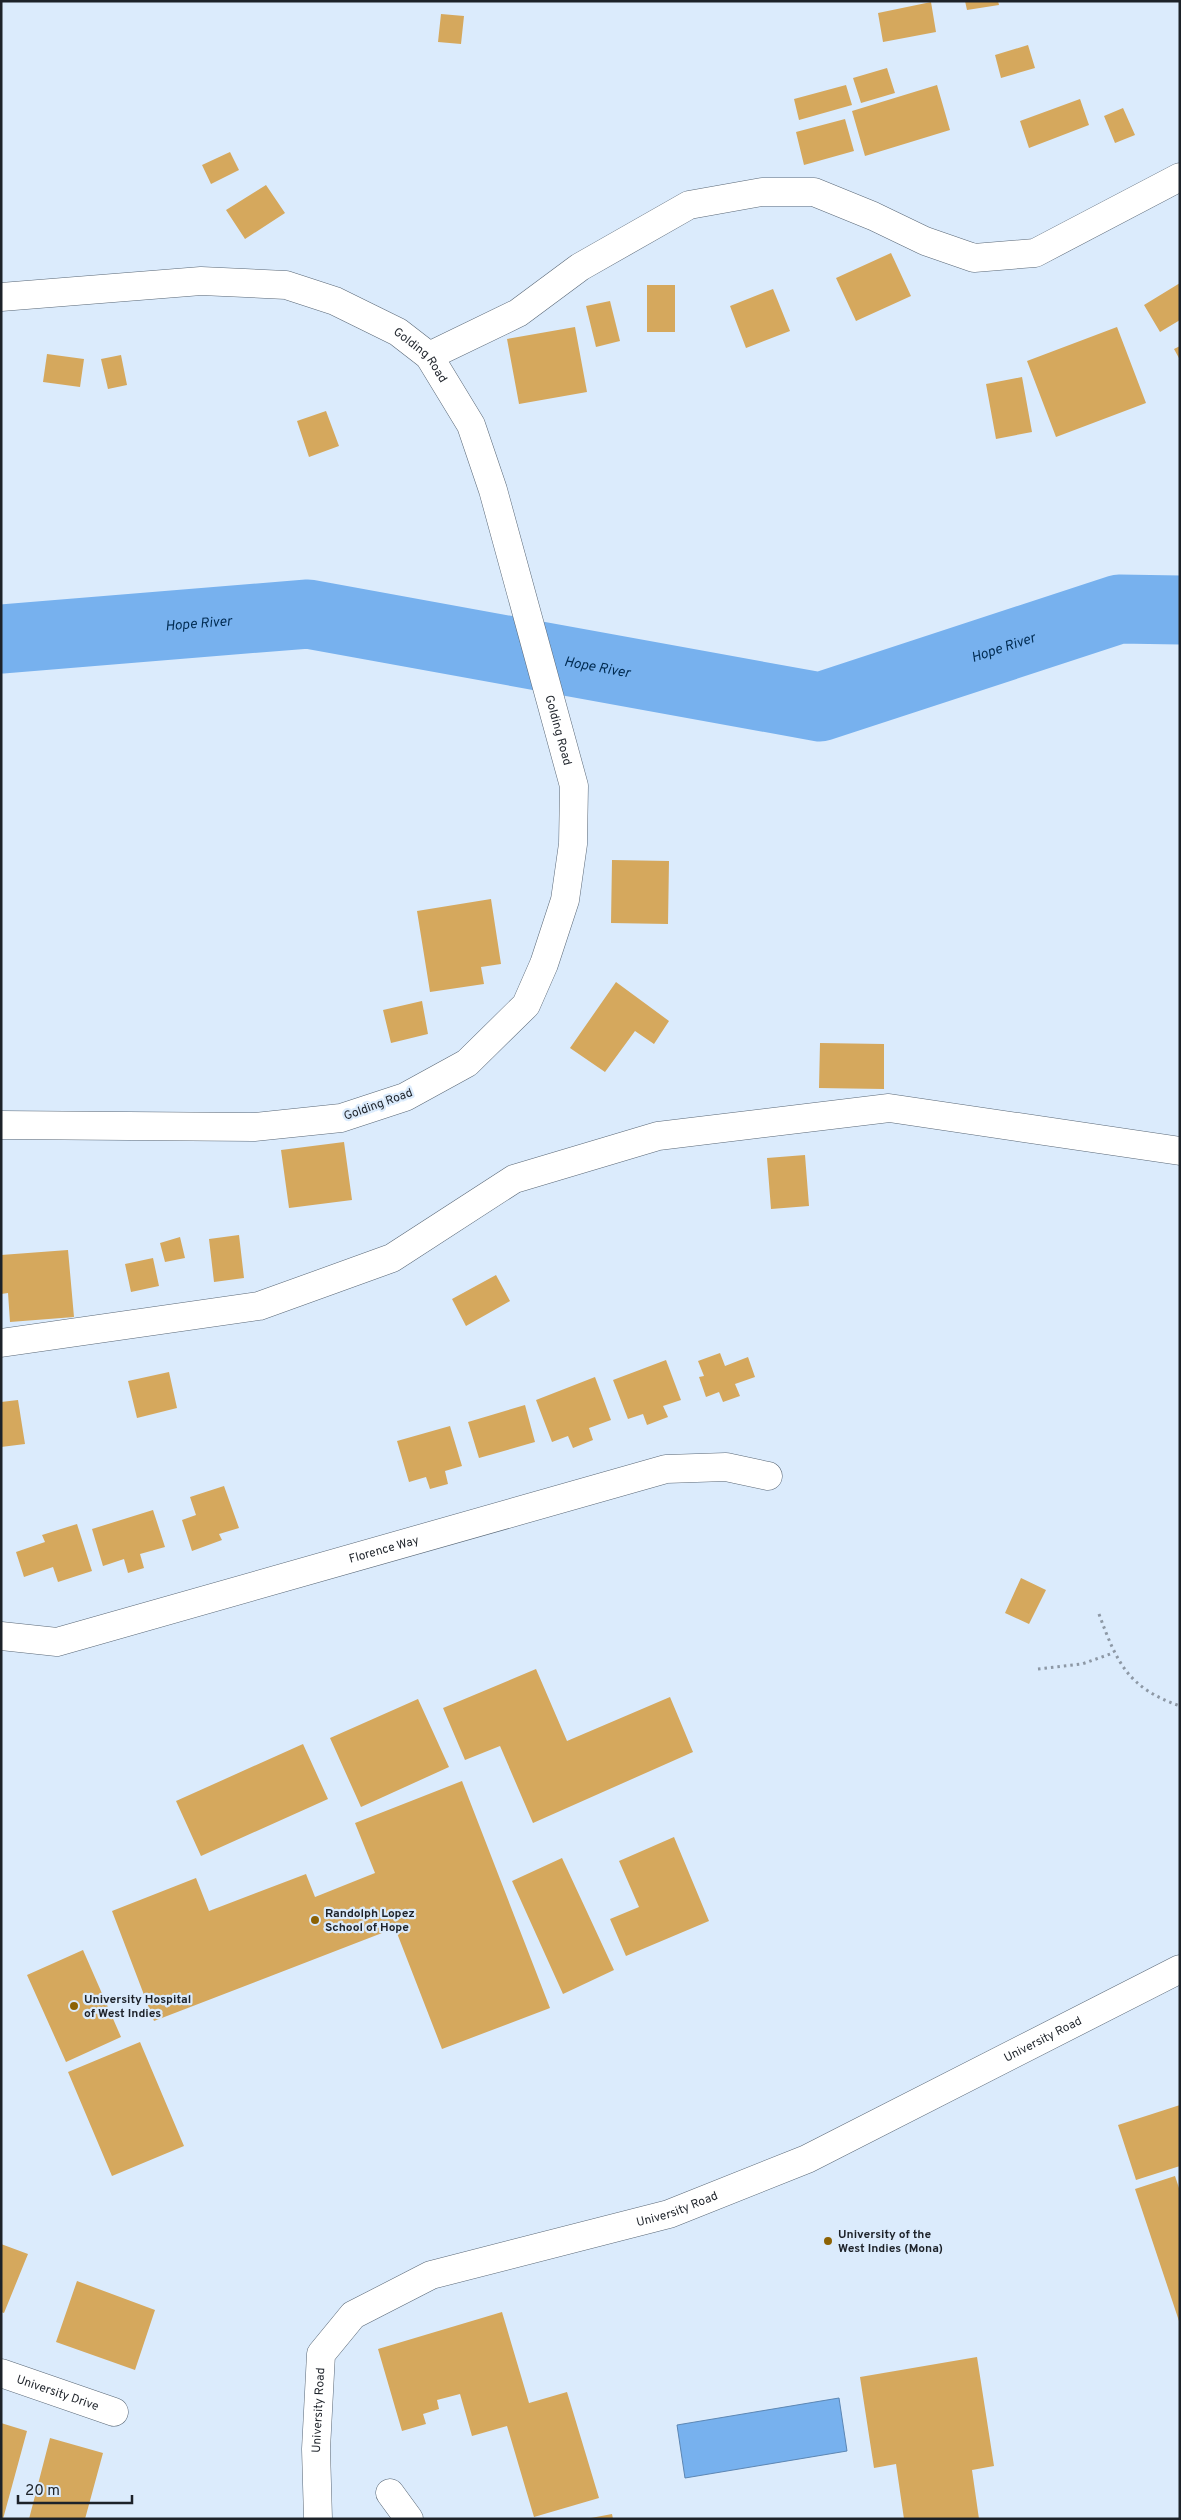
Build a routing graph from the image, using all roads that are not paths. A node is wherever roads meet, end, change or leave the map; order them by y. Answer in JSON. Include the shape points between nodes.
{"nodes":[{"id":1,"x":1180,"y":177,"type":"edge"},
{"id":2,"x":1,"y":298,"type":"edge"},
{"id":3,"x":429,"y":356,"type":"junction"},
{"id":4,"x":1,"y":1125,"type":"edge"},
{"id":5,"x":1180,"y":1151,"type":"edge"},
{"id":6,"x":1,"y":1343,"type":"edge"},
{"id":7,"x":768,"y":1476,"type":"dead end"},
{"id":8,"x":1,"y":1636,"type":"edge"},
{"id":9,"x":1180,"y":1969,"type":"edge"},
{"id":10,"x":1,"y":2373,"type":"edge"},
{"id":11,"x":114,"y":2412,"type":"dead end"},
{"id":12,"x":390,"y":2493,"type":"dead end"},
{"id":13,"x":318,"y":2519,"type":"edge"},
{"id":14,"x":408,"y":2519,"type":"edge"}],
"edges":[{"from":1,"to":3,"type":"street","via":[[1035,253],[974,258],[925,241],[814,192],[762,192],[689,205],[580,267],[518,313]]},
{"from":2,"to":3,"type":"street","name":"Golding Road","via":[[202,281],[286,285],[335,302],[398,332]]},
{"from":3,"to":4,"type":"street","name":"Golding Road","via":[[471,425],[493,490],[574,786],[573,844],[565,900],[544,964],[526,1005],[467,1063],[405,1097],[341,1118],[254,1126]]},
{"from":5,"to":6,"type":"street","via":[[889,1108],[658,1136],[514,1179],[392,1258],[260,1306]]},
{"from":7,"to":8,"type":"street","name":"Florence Way","via":[[726,1467],[666,1470],[57,1642]]},
{"from":9,"to":13,"type":"street","name":"University Road","via":[[807,2159],[669,2214],[431,2274],[353,2315],[321,2354],[316,2449]]},
{"from":10,"to":11,"type":"street","name":"University Drive"},
{"from":12,"to":14,"type":"street"}]}
